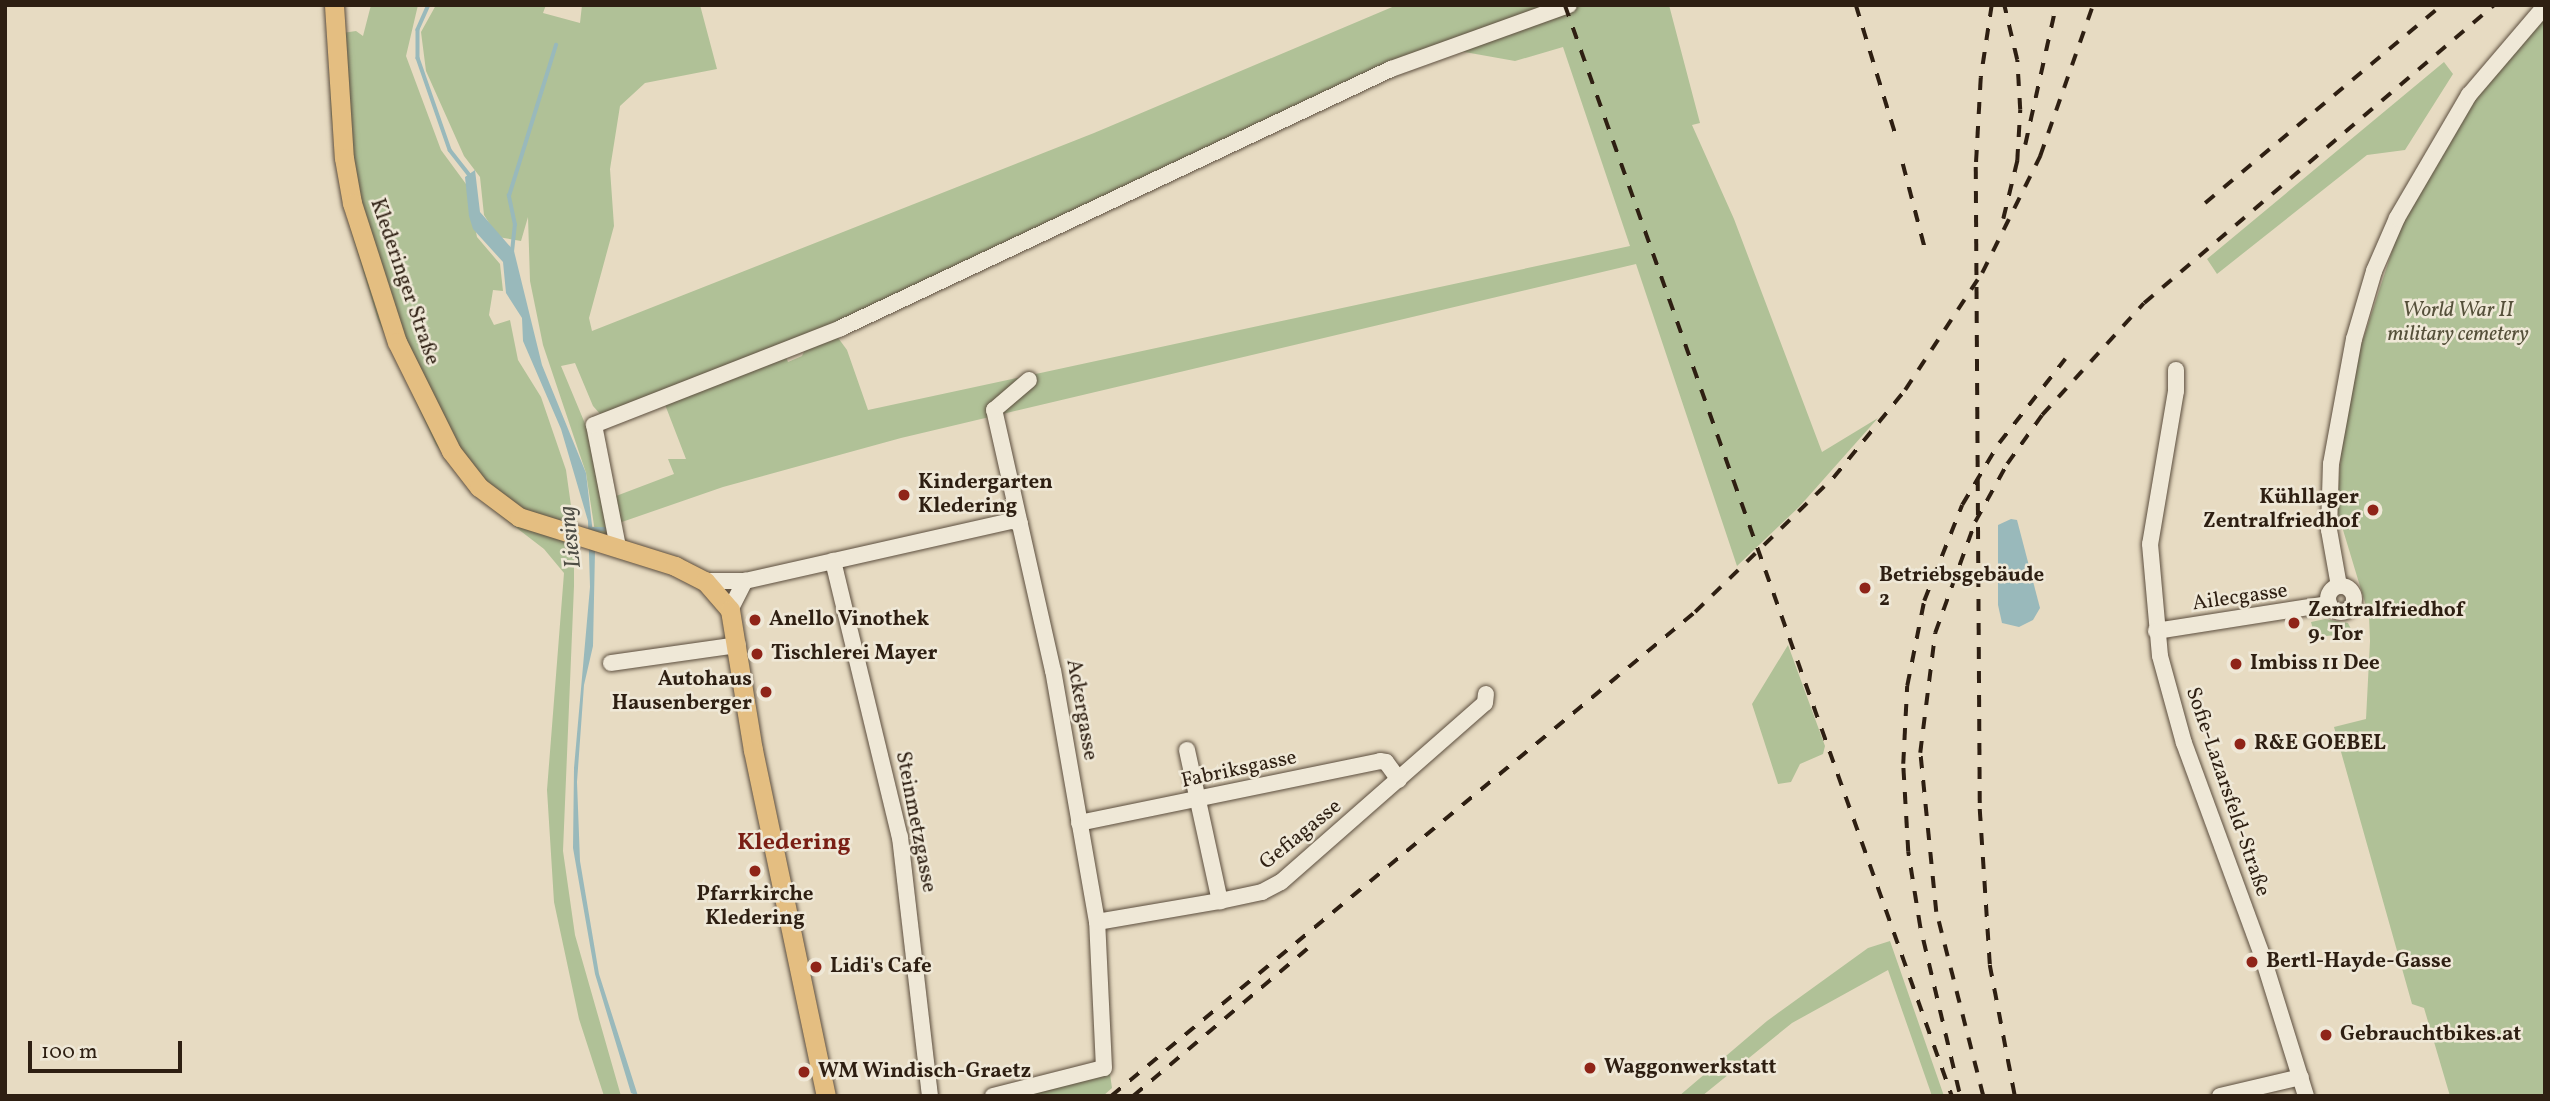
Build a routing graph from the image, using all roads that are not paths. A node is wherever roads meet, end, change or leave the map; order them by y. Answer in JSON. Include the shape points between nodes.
{"nodes":[{"id":1,"x":334,"y":5,"type":"edge"},
{"id":2,"x":1569,"y":5,"type":"edge"},
{"id":3,"x":2545,"y":6,"type":"edge"},
{"id":4,"x":2176,"y":370,"type":"dead end"},
{"id":5,"x":1028,"y":380,"type":"dead end"},
{"id":6,"x":1020,"y":523,"type":"junction"},
{"id":7,"x":615,"y":546,"type":"junction"},
{"id":8,"x":833,"y":561,"type":"junction"},
{"id":9,"x":705,"y":581,"type":"junction"},
{"id":10,"x":746,"y":581,"type":"junction"},
{"id":11,"x":2339,"y":586,"type":"junction"},
{"id":12,"x":2329,"y":604,"type":"junction"},
{"id":13,"x":730,"y":610,"type":"junction"},
{"id":14,"x":2156,"y":631,"type":"junction"},
{"id":15,"x":738,"y":645,"type":"junction"},
{"id":16,"x":611,"y":663,"type":"dead end"},
{"id":17,"x":1486,"y":694,"type":"dead end"},
{"id":18,"x":1187,"y":750,"type":"dead end"},
{"id":19,"x":1399,"y":780,"type":"junction"},
{"id":20,"x":1198,"y":800,"type":"junction"},
{"id":21,"x":1079,"y":823,"type":"junction"},
{"id":22,"x":1220,"y":901,"type":"junction"},
{"id":23,"x":1097,"y":922,"type":"junction"},
{"id":24,"x":2301,"y":1077,"type":"junction"},
{"id":25,"x":826,"y":1096,"type":"edge"},
{"id":26,"x":930,"y":1096,"type":"edge"},
{"id":27,"x":993,"y":1096,"type":"edge"},
{"id":28,"x":2220,"y":1096,"type":"edge"},
{"id":29,"x":2306,"y":1096,"type":"edge"}],
"edges":[{"from":1,"to":7,"type":"main road","name":"Klederinger Straße","via":[[346,176],[379,295],[415,386],[451,452],[480,487],[519,517]]},
{"from":2,"to":7,"type":"street","via":[[1442,48],[1261,127],[841,328],[594,425]]},
{"from":3,"to":11,"type":"street","via":[[2469,95],[2397,218],[2374,271],[2354,338],[2332,464],[2329,530]]},
{"from":4,"to":14,"type":"street","name":"Sofie-Lazarsfeld-Straße","via":[[2150,544]]},
{"from":5,"to":6,"type":"street","name":"Ackergasse","via":[[994,410]]},
{"from":6,"to":8,"type":"street"},
{"from":6,"to":21,"type":"street","name":"Ackergasse","via":[[1053,670]]},
{"from":7,"to":9,"type":"main road","name":"Klederinger Straße"},
{"from":8,"to":10,"type":"street"},
{"from":8,"to":26,"type":"street","name":"Steinmetzgasse","via":[[900,837]]},
{"from":9,"to":10,"type":"street"},
{"from":9,"to":13,"type":"main road","name":"Klederinger Straße"},
{"from":10,"to":13,"type":"street"},
{"from":11,"to":12,"type":"street","via":[[2330,593]]},
{"from":11,"to":12,"type":"street","via":[[2352,590],[2352,607],[2342,613]]},
{"from":12,"to":14,"type":"street","name":"Ailecgasse"},
{"from":13,"to":15,"type":"main road","name":"Klederinger Straße"},
{"from":14,"to":24,"type":"street","name":"Sofie-Lazarsfeld-Straße","via":[[2184,743],[2231,864]]},
{"from":15,"to":16,"type":"street"},
{"from":15,"to":25,"type":"main road","name":"Klederinger Straße","via":[[754,750]]},
{"from":17,"to":19,"type":"street","name":"Gefiagasse","via":[[1485,703]]},
{"from":18,"to":20,"type":"street"},
{"from":19,"to":20,"type":"street","name":"Fabriksgasse","via":[[1380,761]]},
{"from":19,"to":22,"type":"street","name":"Gefiagasse","via":[[1281,882],[1262,892]]},
{"from":20,"to":21,"type":"street","name":"Fabriksgasse"},
{"from":20,"to":22,"type":"street"},
{"from":21,"to":23,"type":"street","name":"Ackergasse"},
{"from":22,"to":23,"type":"street","name":"Gefiagasse"},
{"from":23,"to":27,"type":"street","name":"Ackergasse","via":[[1104,1068]]},
{"from":24,"to":28,"type":"street"},
{"from":24,"to":29,"type":"street","name":"Sofie-Lazarsfeld-Straße"}]}
